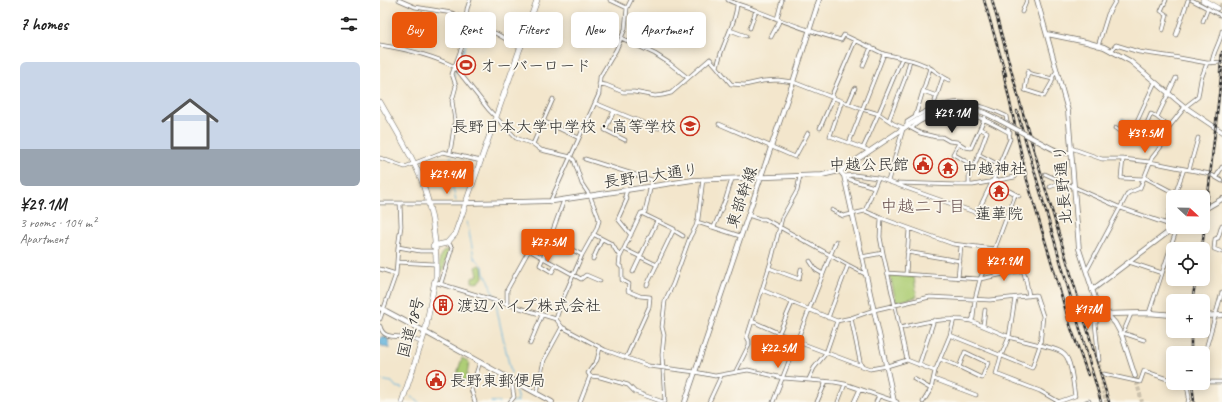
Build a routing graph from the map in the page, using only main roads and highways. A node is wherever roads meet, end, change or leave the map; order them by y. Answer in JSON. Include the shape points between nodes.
{"nodes":[{"id":1,"x":537,"y":0,"type":"edge"},
{"id":2,"x":1202,"y":0,"type":"edge"},
{"id":3,"x":1210,"y":0,"type":"edge"},
{"id":4,"x":380,"y":102,"type":"edge"},
{"id":5,"x":434,"y":248,"type":"junction"},
{"id":6,"x":435,"y":281,"type":"junction"},
{"id":7,"x":382,"y":309,"type":"edge"},
{"id":8,"x":1106,"y":314,"type":"road end"},
{"id":9,"x":1166,"y":315,"type":"edge"},
{"id":10,"x":1222,"y":315,"type":"edge"},
{"id":11,"x":1210,"y":316,"type":"edge"},
{"id":12,"x":425,"y":332,"type":"junction"},
{"id":13,"x":402,"y":402,"type":"edge"}],
"edges":[{"from":1,"to":5,"type":"main road","via":[[455,234],[448,242]]},
{"from":2,"to":3,"type":"main road","via":[[1218,6]]},
{"from":4,"to":5,"type":"main road","name":"国道18号","via":[[419,177],[427,203]]},
{"from":5,"to":6,"type":"main road","name":"国道18号"},
{"from":5,"to":6,"type":"main road","name":"国道18号"},
{"from":6,"to":12,"type":"main road","name":"国道18号"},
{"from":7,"to":12,"type":"main road"},
{"from":8,"to":9,"type":"main road"},
{"from":10,"to":11,"type":"main road"},
{"from":12,"to":13,"type":"main road","name":"国道18号"}]}
